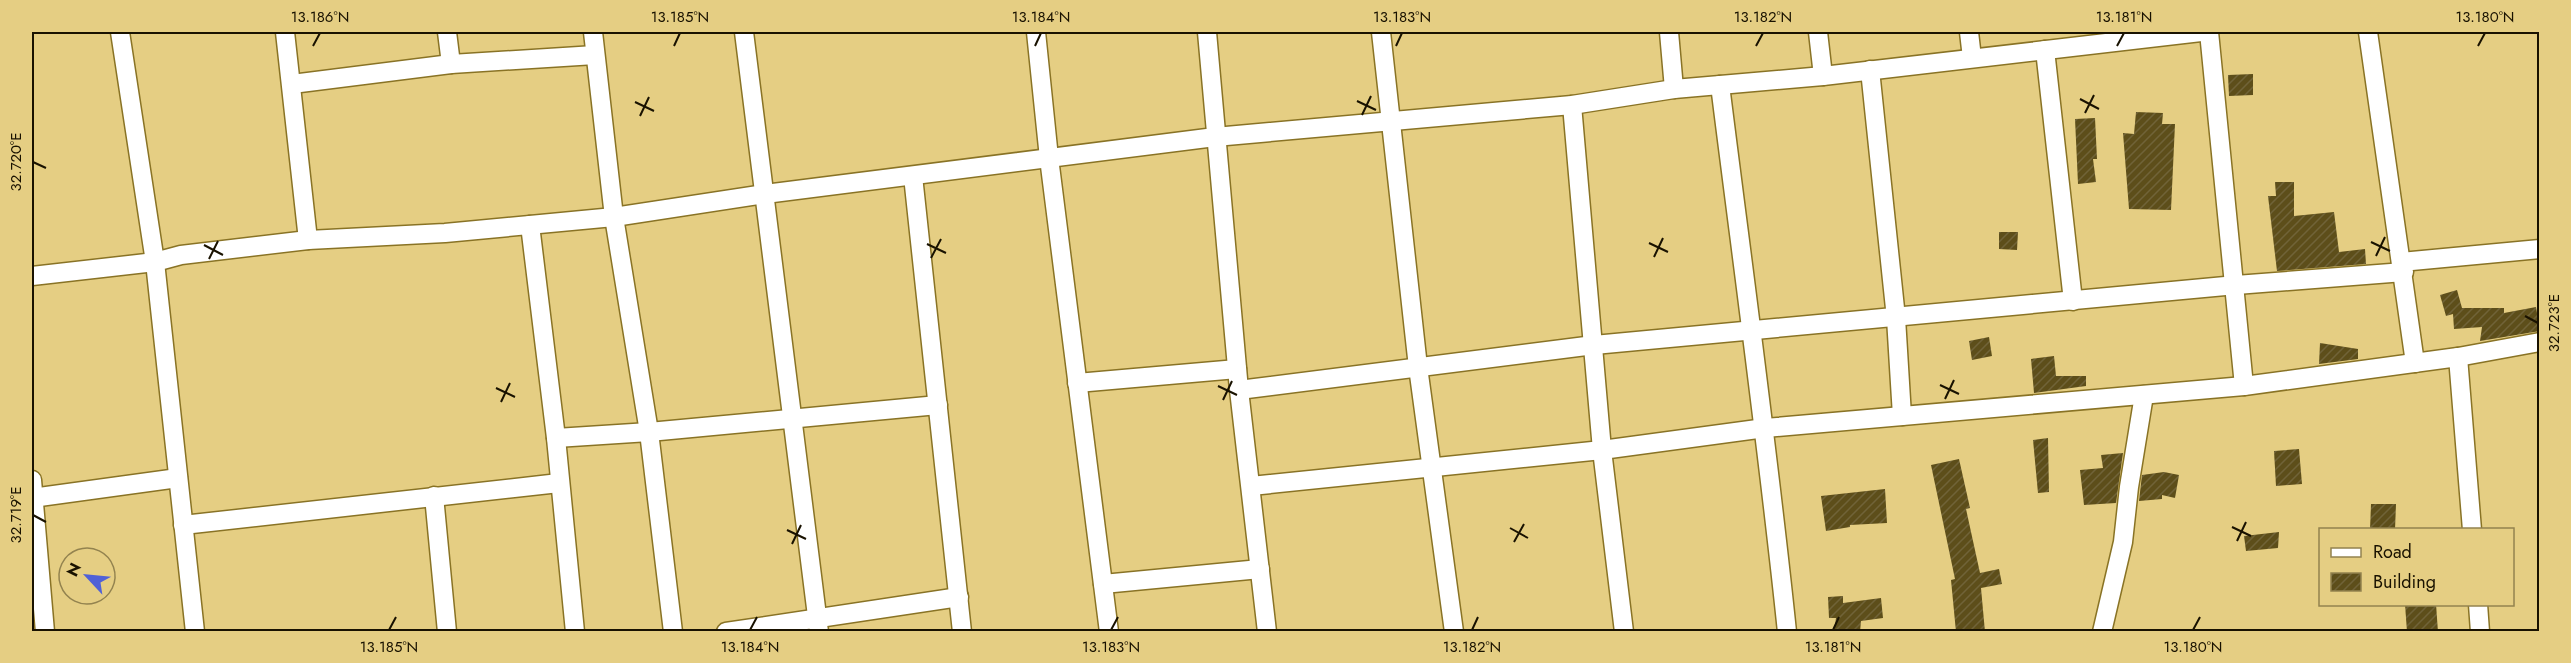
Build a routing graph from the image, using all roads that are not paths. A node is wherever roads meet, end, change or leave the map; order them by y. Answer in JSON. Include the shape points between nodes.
{"nodes":[{"id":1,"x":120,"y":32,"type":"edge"},
{"id":2,"x":285,"y":32,"type":"edge"},
{"id":3,"x":447,"y":32,"type":"edge"},
{"id":4,"x":593,"y":32,"type":"edge"},
{"id":5,"x":744,"y":32,"type":"edge"},
{"id":6,"x":1036,"y":32,"type":"edge"},
{"id":7,"x":1207,"y":32,"type":"edge"},
{"id":8,"x":1381,"y":32,"type":"edge"},
{"id":9,"x":1669,"y":32,"type":"edge"},
{"id":10,"x":1818,"y":32,"type":"edge"},
{"id":11,"x":1969,"y":32,"type":"edge"},
{"id":12,"x":2201,"y":32,"type":"edge"},
{"id":13,"x":2209,"y":32,"type":"edge"},
{"id":14,"x":2368,"y":32,"type":"edge"},
{"id":15,"x":2045,"y":50,"type":"junction"},
{"id":16,"x":595,"y":55,"type":"junction"},
{"id":17,"x":1972,"y":58,"type":"junction"},
{"id":18,"x":451,"y":64,"type":"junction"},
{"id":19,"x":1870,"y":70,"type":"junction"},
{"id":20,"x":1823,"y":76,"type":"junction"},
{"id":21,"x":292,"y":84,"type":"junction"},
{"id":22,"x":1720,"y":85,"type":"junction"},
{"id":23,"x":1674,"y":89,"type":"junction"},
{"id":24,"x":1572,"y":105,"type":"junction"},
{"id":25,"x":1391,"y":122,"type":"junction"},
{"id":26,"x":1215,"y":137,"type":"junction"},
{"id":27,"x":1049,"y":158,"type":"junction"},
{"id":28,"x":912,"y":176,"type":"junction"},
{"id":29,"x":765,"y":194,"type":"junction"},
{"id":30,"x":614,"y":217,"type":"junction"},
{"id":31,"x":530,"y":225,"type":"junction"},
{"id":32,"x":308,"y":240,"type":"junction"},
{"id":33,"x":2540,"y":249,"type":"edge"},
{"id":34,"x":155,"y":261,"type":"junction"},
{"id":35,"x":2402,"y":267,"type":"junction"},
{"id":36,"x":32,"y":276,"type":"edge"},
{"id":37,"x":2236,"y":285,"type":"junction"},
{"id":38,"x":2073,"y":301,"type":"junction"},
{"id":39,"x":1896,"y":318,"type":"junction"},
{"id":40,"x":1750,"y":332,"type":"junction"},
{"id":41,"x":2540,"y":342,"type":"edge"},
{"id":42,"x":1593,"y":345,"type":"junction"},
{"id":43,"x":2458,"y":357,"type":"junction"},
{"id":44,"x":2415,"y":363,"type":"junction"},
{"id":45,"x":1418,"y":367,"type":"junction"},
{"id":46,"x":1237,"y":369,"type":"junction"},
{"id":47,"x":1077,"y":383,"type":"junction"},
{"id":48,"x":2244,"y":386,"type":"junction"},
{"id":49,"x":1239,"y":390,"type":"junction"},
{"id":50,"x":2144,"y":395,"type":"junction"},
{"id":51,"x":938,"y":405,"type":"junction"},
{"id":52,"x":1902,"y":416,"type":"junction"},
{"id":53,"x":791,"y":418,"type":"junction"},
{"id":54,"x":1765,"y":428,"type":"junction"},
{"id":55,"x":649,"y":432,"type":"junction"},
{"id":56,"x":556,"y":438,"type":"junction"},
{"id":57,"x":1602,"y":450,"type":"junction"},
{"id":58,"x":1433,"y":468,"type":"junction"},
{"id":59,"x":178,"y":478,"type":"junction"},
{"id":60,"x":559,"y":483,"type":"junction"},
{"id":61,"x":1251,"y":486,"type":"junction"},
{"id":62,"x":32,"y":492,"type":"edge"},
{"id":63,"x":434,"y":496,"type":"junction"},
{"id":64,"x":183,"y":525,"type":"junction"},
{"id":65,"x":2472,"y":528,"type":"edge"},
{"id":66,"x":1260,"y":569,"type":"junction"},
{"id":67,"x":1103,"y":584,"type":"junction"},
{"id":68,"x":959,"y":597,"type":"junction"},
{"id":69,"x":2478,"y":606,"type":"edge"},
{"id":70,"x":818,"y":624,"type":"edge"},
{"id":71,"x":45,"y":632,"type":"edge"},
{"id":72,"x":195,"y":632,"type":"edge"},
{"id":73,"x":447,"y":632,"type":"edge"},
{"id":74,"x":574,"y":632,"type":"edge"},
{"id":75,"x":673,"y":632,"type":"edge"},
{"id":76,"x":726,"y":632,"type":"edge"},
{"id":77,"x":962,"y":632,"type":"edge"},
{"id":78,"x":1108,"y":632,"type":"edge"},
{"id":79,"x":1267,"y":632,"type":"edge"},
{"id":80,"x":1454,"y":632,"type":"edge"},
{"id":81,"x":1624,"y":632,"type":"edge"},
{"id":82,"x":1787,"y":632,"type":"edge"},
{"id":83,"x":2102,"y":632,"type":"edge"},
{"id":84,"x":2480,"y":632,"type":"edge"}],
"edges":[{"from":1,"to":34,"type":"street"},
{"from":2,"to":21,"type":"street"},
{"from":3,"to":18,"type":"street"},
{"from":4,"to":16,"type":"street"},
{"from":5,"to":29,"type":"street"},
{"from":6,"to":27,"type":"street"},
{"from":7,"to":26,"type":"street"},
{"from":8,"to":25,"type":"street"},
{"from":9,"to":23,"type":"street"},
{"from":10,"to":20,"type":"street"},
{"from":11,"to":17,"type":"street"},
{"from":12,"to":15,"type":"street"},
{"from":13,"to":37,"type":"street"},
{"from":14,"to":35,"type":"street"},
{"from":15,"to":17,"type":"street"},
{"from":15,"to":38,"type":"street"},
{"from":16,"to":18,"type":"street"},
{"from":16,"to":30,"type":"street"},
{"from":17,"to":19,"type":"street"},
{"from":18,"to":21,"type":"street"},
{"from":19,"to":20,"type":"street"},
{"from":19,"to":39,"type":"street"},
{"from":20,"to":22,"type":"street"},
{"from":21,"to":32,"type":"street"},
{"from":22,"to":23,"type":"street"},
{"from":22,"to":40,"type":"street"},
{"from":23,"to":24,"type":"street"},
{"from":24,"to":25,"type":"street"},
{"from":24,"to":42,"type":"street"},
{"from":25,"to":26,"type":"street"},
{"from":25,"to":45,"type":"street"},
{"from":26,"to":27,"type":"street"},
{"from":26,"to":46,"type":"street"},
{"from":27,"to":28,"type":"street"},
{"from":27,"to":47,"type":"street"},
{"from":28,"to":29,"type":"street"},
{"from":28,"to":51,"type":"street"},
{"from":29,"to":30,"type":"street"},
{"from":29,"to":53,"type":"street"},
{"from":30,"to":31,"type":"street"},
{"from":30,"to":55,"type":"street"},
{"from":31,"to":32,"type":"street"},
{"from":31,"to":56,"type":"street"},
{"from":32,"to":34,"type":"street"},
{"from":33,"to":35,"type":"street"},
{"from":34,"to":36,"type":"street"},
{"from":34,"to":59,"type":"street"},
{"from":35,"to":37,"type":"street"},
{"from":35,"to":44,"type":"street"},
{"from":37,"to":38,"type":"street"},
{"from":37,"to":48,"type":"street"},
{"from":38,"to":39,"type":"street"},
{"from":39,"to":40,"type":"street"},
{"from":39,"to":52,"type":"street"},
{"from":40,"to":42,"type":"street"},
{"from":40,"to":54,"type":"street"},
{"from":41,"to":43,"type":"street"},
{"from":42,"to":45,"type":"street"},
{"from":42,"to":57,"type":"street"},
{"from":43,"to":44,"type":"street"},
{"from":43,"to":65,"type":"street"},
{"from":44,"to":48,"type":"street"},
{"from":45,"to":49,"type":"street"},
{"from":45,"to":58,"type":"street"},
{"from":46,"to":47,"type":"street"},
{"from":46,"to":49,"type":"street"},
{"from":47,"to":67,"type":"street"},
{"from":48,"to":50,"type":"street"},
{"from":49,"to":61,"type":"street"},
{"from":50,"to":52,"type":"street"},
{"from":50,"to":83,"type":"street","via":[[2123,542]]},
{"from":51,"to":53,"type":"street"},
{"from":51,"to":68,"type":"street"},
{"from":52,"to":54,"type":"street"},
{"from":53,"to":55,"type":"street"},
{"from":53,"to":70,"type":"street"},
{"from":54,"to":57,"type":"street"},
{"from":54,"to":82,"type":"street"},
{"from":55,"to":56,"type":"street"},
{"from":55,"to":75,"type":"street"},
{"from":56,"to":60,"type":"street"},
{"from":57,"to":58,"type":"street"},
{"from":57,"to":81,"type":"street"},
{"from":58,"to":61,"type":"street"},
{"from":58,"to":80,"type":"street"},
{"from":59,"to":62,"type":"street"},
{"from":59,"to":64,"type":"street"},
{"from":60,"to":63,"type":"street"},
{"from":60,"to":74,"type":"street"},
{"from":61,"to":66,"type":"street"},
{"from":62,"to":71,"type":"street"},
{"from":63,"to":64,"type":"street"},
{"from":63,"to":73,"type":"street"},
{"from":64,"to":72,"type":"street"},
{"from":66,"to":67,"type":"street"},
{"from":66,"to":79,"type":"street"},
{"from":67,"to":78,"type":"street"},
{"from":68,"to":70,"type":"street"},
{"from":68,"to":77,"type":"street"},
{"from":69,"to":84,"type":"street"},
{"from":70,"to":76,"type":"street"}]}
